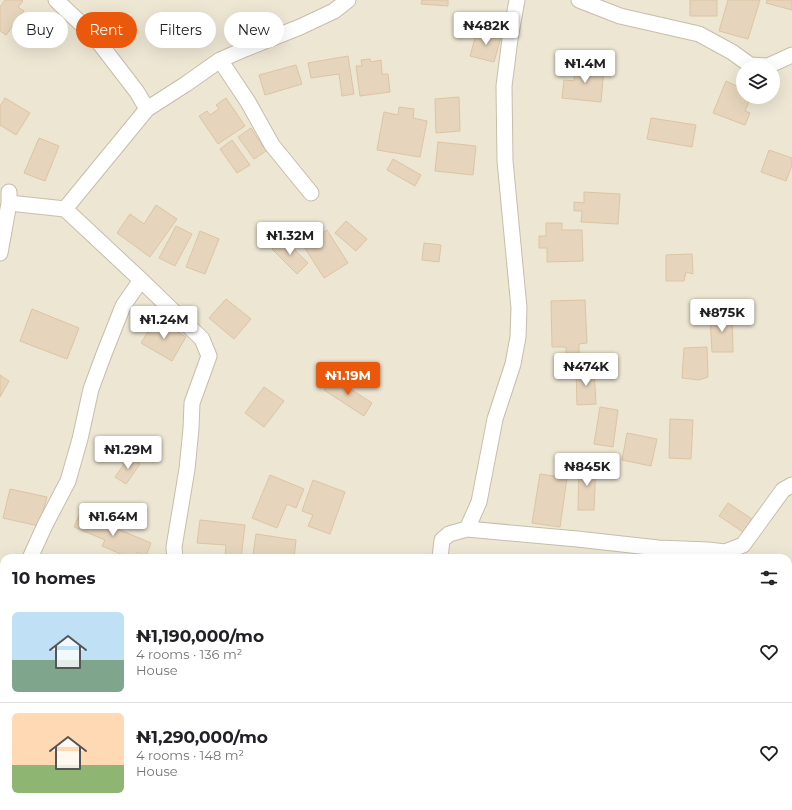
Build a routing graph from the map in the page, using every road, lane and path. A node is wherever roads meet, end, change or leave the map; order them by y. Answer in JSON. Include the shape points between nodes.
{"nodes":[{"id":1,"x":56,"y":0,"type":"edge"},
{"id":2,"x":348,"y":0,"type":"edge"},
{"id":3,"x":517,"y":0,"type":"edge"},
{"id":4,"x":579,"y":0,"type":"edge"},
{"id":5,"x":792,"y":55,"type":"edge"},
{"id":6,"x":220,"y":60,"type":"junction"},
{"id":7,"x":147,"y":109,"type":"junction"},
{"id":8,"x":311,"y":193,"type":"dead end"},
{"id":9,"x":65,"y":209,"type":"junction"},
{"id":10,"x":0,"y":253,"type":"edge"},
{"id":11,"x":141,"y":280,"type":"junction"},
{"id":12,"x":792,"y":485,"type":"edge"},
{"id":13,"x":466,"y":529,"type":"junction"},
{"id":14,"x":32,"y":554,"type":"edge"},
{"id":15,"x":175,"y":554,"type":"edge"},
{"id":16,"x":440,"y":554,"type":"edge"}],
"edges":[{"from":1,"to":7,"type":"street","via":[[94,36]]},
{"from":2,"to":6,"type":"street","via":[[334,11],[300,27]]},
{"from":3,"to":13,"type":"street","via":[[504,86],[505,161],[519,308],[518,337],[513,364],[496,419],[479,502]]},
{"from":4,"to":5,"type":"street","via":[[620,16],[699,34],[750,65],[768,66]]},
{"from":6,"to":7,"type":"street"},
{"from":6,"to":8,"type":"street","via":[[272,145]]},
{"from":7,"to":9,"type":"street"},
{"from":9,"to":10,"type":"street","via":[[9,198]]},
{"from":9,"to":11,"type":"street"},
{"from":11,"to":14,"type":"street","via":[[123,306],[91,389],[68,481]]},
{"from":11,"to":15,"type":"street","via":[[202,339],[209,356],[192,403],[192,429]]},
{"from":12,"to":13,"type":"street","via":[[783,490],[744,545],[725,552]]},
{"from":13,"to":16,"type":"street","via":[[449,534],[442,540]]}]}
